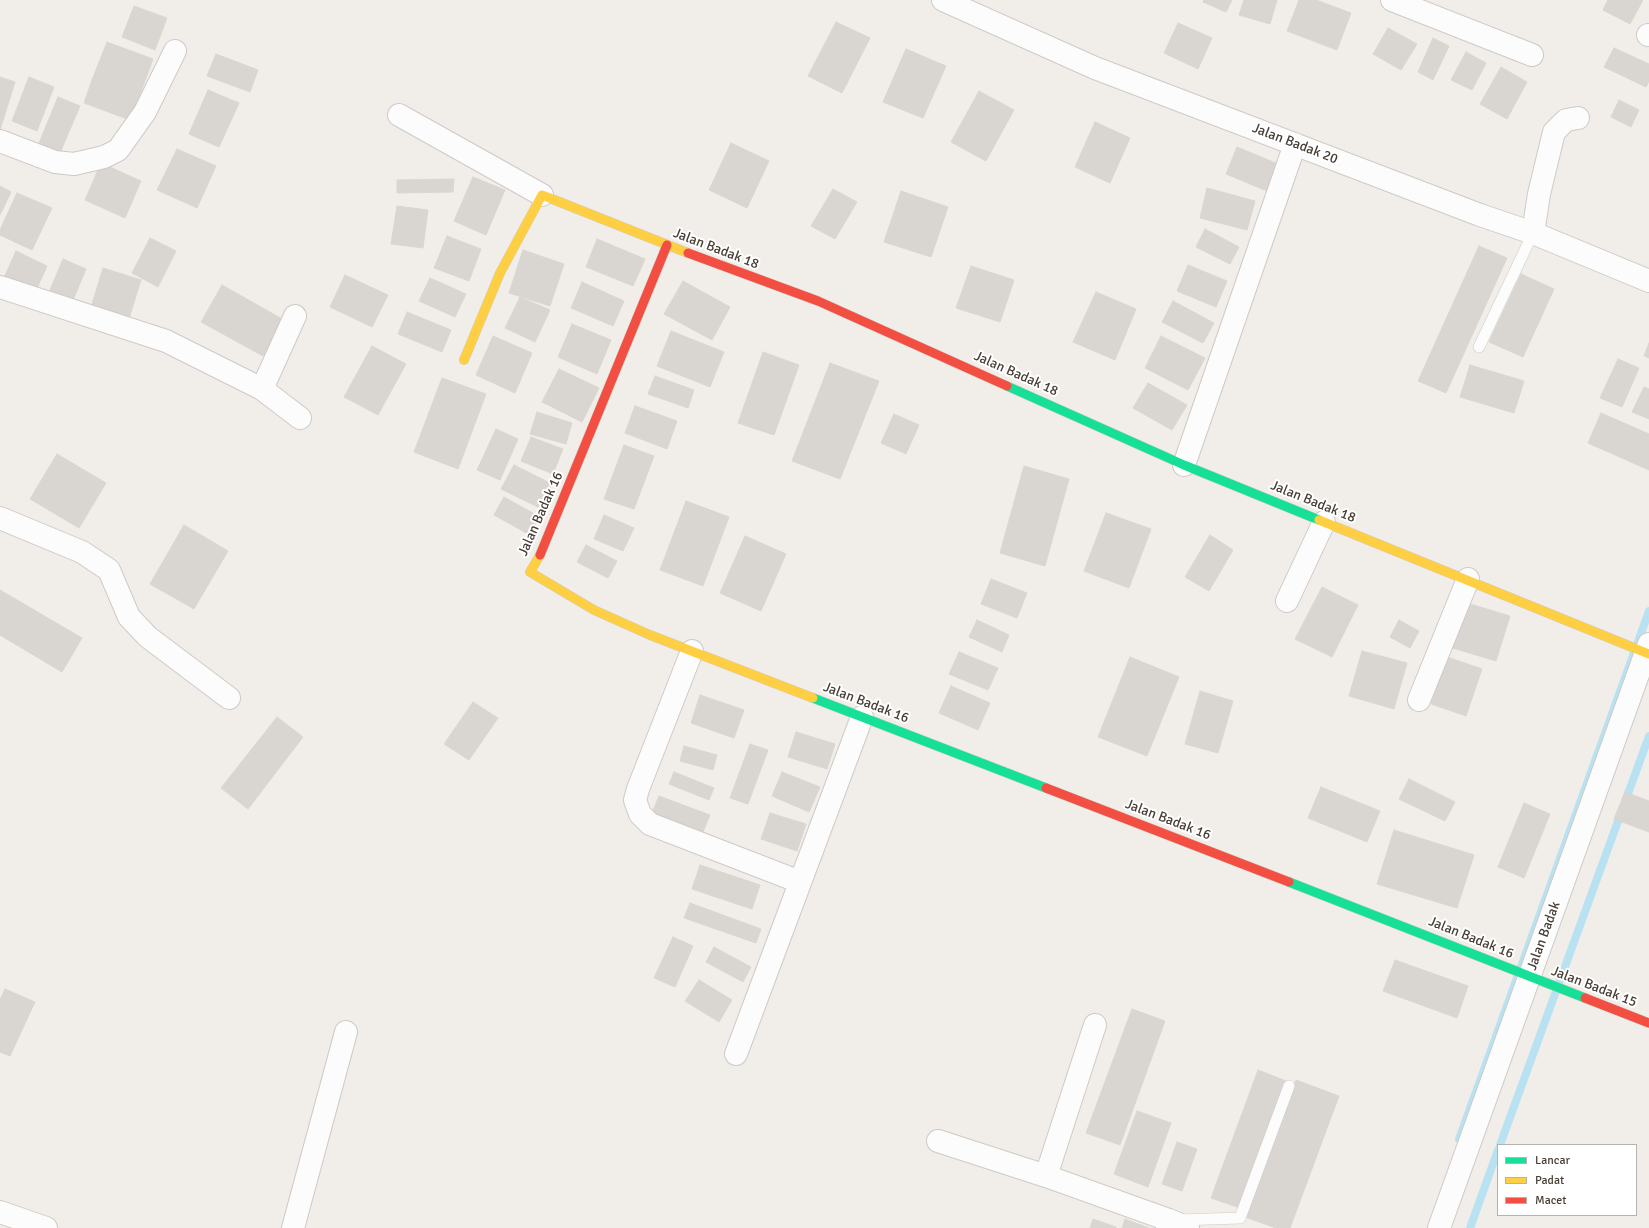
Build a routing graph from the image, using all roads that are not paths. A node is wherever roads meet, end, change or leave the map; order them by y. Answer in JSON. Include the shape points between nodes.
{"nodes":[{"id":1,"x":943,"y":0,"type":"edge"},
{"id":2,"x":1392,"y":0,"type":"edge"},
{"id":3,"x":175,"y":51,"type":"dead end"},
{"id":4,"x":1532,"y":55,"type":"dead end"},
{"id":5,"x":399,"y":115,"type":"dead end"},
{"id":6,"x":1578,"y":118,"type":"dead end"},
{"id":7,"x":0,"y":141,"type":"edge"},
{"id":8,"x":1295,"y":144,"type":"junction"},
{"id":9,"x":542,"y":195,"type":"junction"},
{"id":10,"x":1533,"y":233,"type":"junction"},
{"id":11,"x":668,"y":245,"type":"junction"},
{"id":12,"x":1649,"y":281,"type":"edge"},
{"id":13,"x":0,"y":287,"type":"edge"},
{"id":14,"x":295,"y":316,"type":"dead end"},
{"id":15,"x":1479,"y":347,"type":"dead end"},
{"id":16,"x":464,"y":360,"type":"dead end"},
{"id":17,"x":262,"y":389,"type":"junction"},
{"id":18,"x":300,"y":418,"type":"dead end"},
{"id":19,"x":1184,"y":465,"type":"junction"},
{"id":20,"x":0,"y":518,"type":"edge"},
{"id":21,"x":1324,"y":522,"type":"junction"},
{"id":22,"x":1468,"y":579,"type":"junction"},
{"id":23,"x":1287,"y":601,"type":"dead end"},
{"id":24,"x":692,"y":651,"type":"junction"},
{"id":25,"x":1648,"y":651,"type":"edge"},
{"id":26,"x":229,"y":698,"type":"dead end"},
{"id":27,"x":1419,"y":700,"type":"dead end"},
{"id":28,"x":862,"y":717,"type":"junction"},
{"id":29,"x":800,"y":882,"type":"junction"},
{"id":30,"x":1529,"y":977,"type":"junction"},
{"id":31,"x":1649,"y":1023,"type":"edge"},
{"id":32,"x":1095,"y":1025,"type":"dead end"},
{"id":33,"x":346,"y":1032,"type":"dead end"},
{"id":34,"x":736,"y":1054,"type":"dead end"},
{"id":35,"x":1289,"y":1086,"type":"dead end"},
{"id":36,"x":938,"y":1141,"type":"dead end"},
{"id":37,"x":1046,"y":1176,"type":"junction"},
{"id":38,"x":0,"y":1212,"type":"edge"},
{"id":39,"x":1175,"y":1225,"type":"edge"},
{"id":40,"x":46,"y":1228,"type":"edge"},
{"id":41,"x":293,"y":1228,"type":"edge"},
{"id":42,"x":1439,"y":1228,"type":"edge"}],
"edges":[{"from":1,"to":8,"type":"street","name":"Jalan Badak 20","via":[[1095,68]]},
{"from":2,"to":4,"type":"street"},
{"from":3,"to":7,"type":"street","via":[[145,112],[118,150],[104,157],[74,164],[55,162]]},
{"from":5,"to":9,"type":"street"},
{"from":6,"to":10,"type":"street","via":[[1566,120],[1554,132],[1539,194]]},
{"from":8,"to":10,"type":"street","name":"Jalan Badak 20"},
{"from":8,"to":19,"type":"street"},
{"from":9,"to":11,"type":"street","name":"Jalan Badak 18"},
{"from":9,"to":16,"type":"street","via":[[500,273]]},
{"from":10,"to":12,"type":"street","name":"Jalan Badak 20"},
{"from":10,"to":15,"type":"lane"},
{"from":11,"to":19,"type":"street","name":"Jalan Badak 18","via":[[818,301]]},
{"from":11,"to":24,"type":"street","name":"Jalan Badak 16","via":[[544,548],[530,572],[594,610]]},
{"from":13,"to":17,"type":"street","via":[[166,341]]},
{"from":14,"to":17,"type":"street"},
{"from":17,"to":18,"type":"street"},
{"from":19,"to":21,"type":"street","name":"Jalan Badak 18"},
{"from":20,"to":26,"type":"street","via":[[82,552],[109,570],[129,617],[148,638]]},
{"from":21,"to":22,"type":"street","name":"Jalan Badak 18"},
{"from":21,"to":23,"type":"street"},
{"from":22,"to":25,"type":"street","name":"Jalan Badak 18"},
{"from":22,"to":27,"type":"street"},
{"from":24,"to":28,"type":"street","name":"Jalan Badak 16"},
{"from":24,"to":29,"type":"street","via":[[638,789],[635,800],[640,814],[650,824]]},
{"from":25,"to":30,"type":"street","name":"Jalan Badak"},
{"from":28,"to":29,"type":"street"},
{"from":28,"to":30,"type":"street","name":"Jalan Badak 16","via":[[1439,939]]},
{"from":29,"to":34,"type":"street"},
{"from":30,"to":31,"type":"street","name":"Jalan Badak 15"},
{"from":30,"to":42,"type":"street","name":"Jalan Badak"},
{"from":32,"to":37,"type":"street"},
{"from":33,"to":41,"type":"street"},
{"from":35,"to":39,"type":"lane","via":[[1240,1218]]},
{"from":36,"to":37,"type":"street"},
{"from":37,"to":39,"type":"street"},
{"from":38,"to":40,"type":"street"}]}
